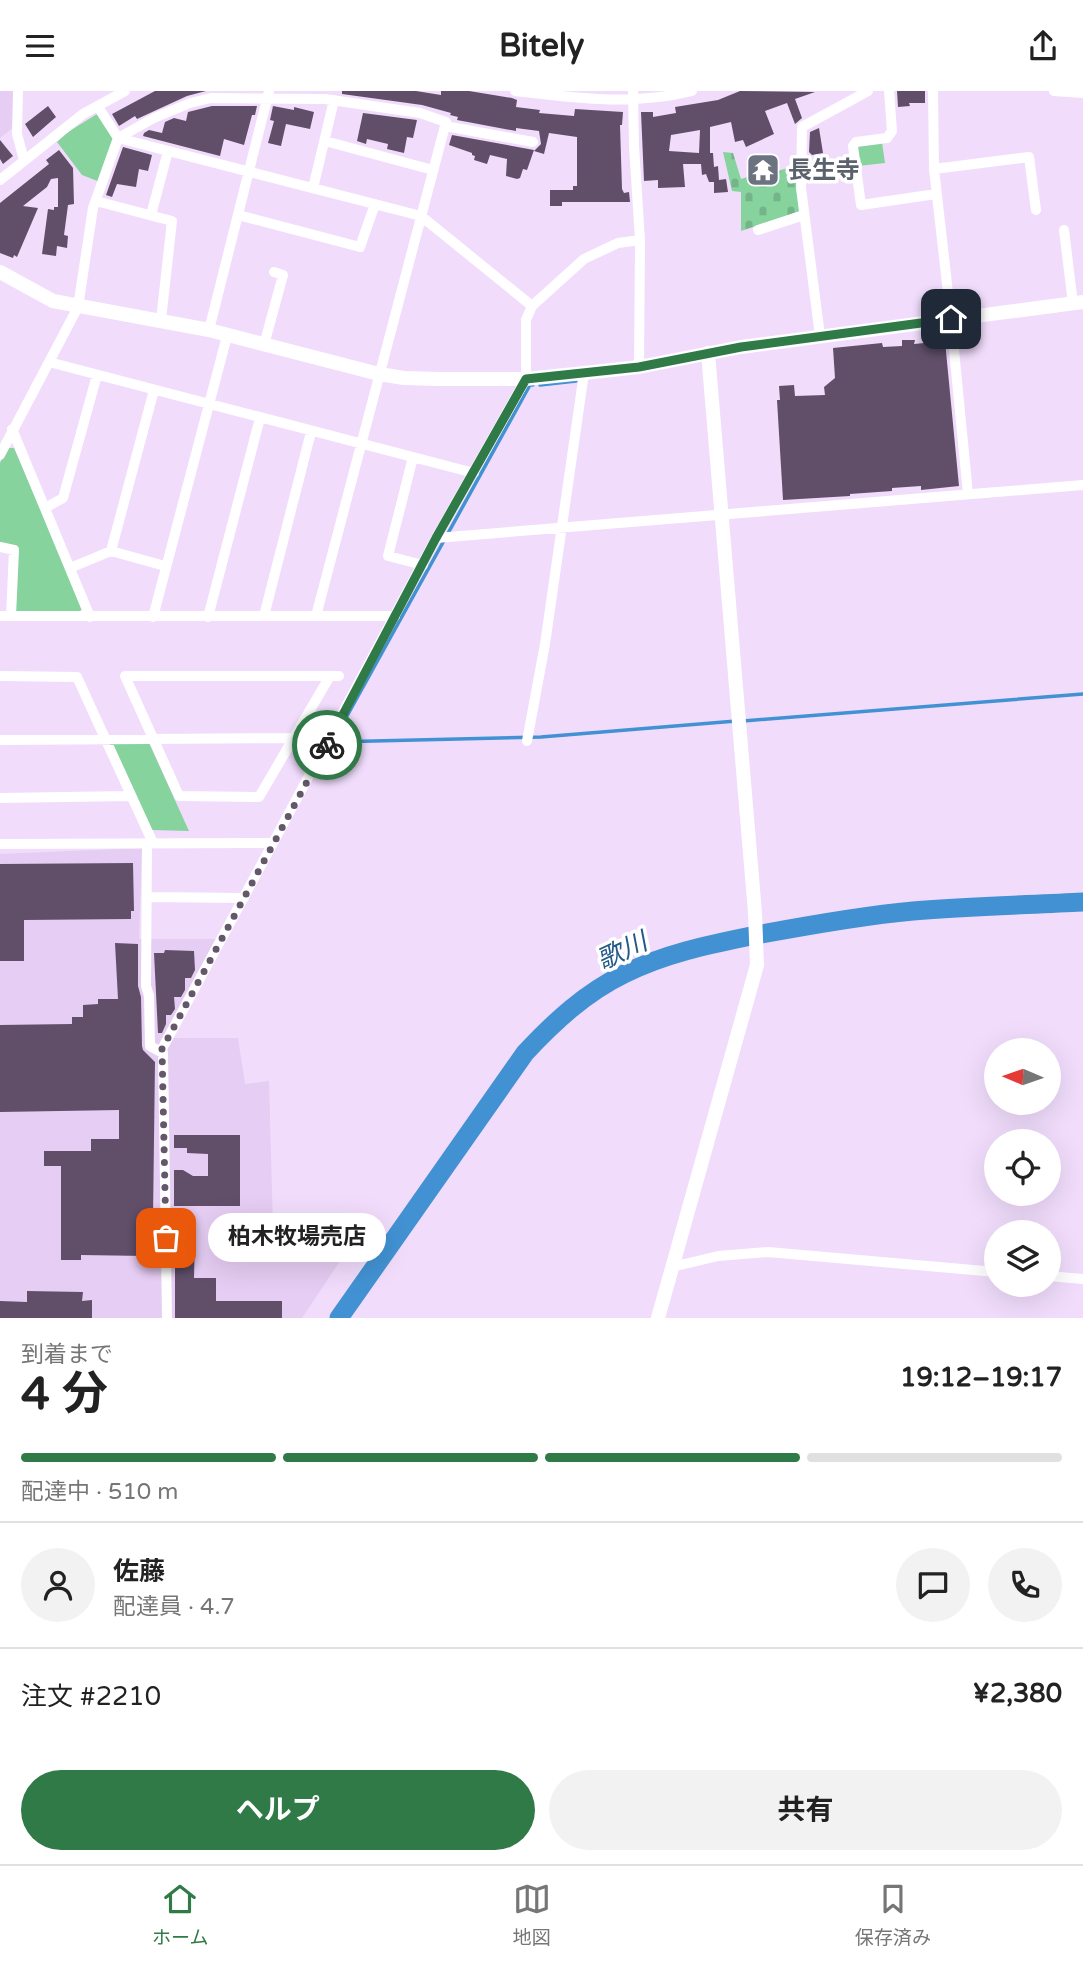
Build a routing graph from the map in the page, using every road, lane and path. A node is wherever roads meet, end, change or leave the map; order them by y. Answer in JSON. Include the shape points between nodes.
{"nodes":[{"id":1,"x":18,"y":91,"type":"edge"},
{"id":2,"x":125,"y":91,"type":"edge"},
{"id":3,"x":516,"y":91,"type":"edge"},
{"id":4,"x":692,"y":91,"type":"edge"},
{"id":5,"x":868,"y":91,"type":"edge"},
{"id":6,"x":889,"y":91,"type":"edge"},
{"id":7,"x":933,"y":91,"type":"edge"},
{"id":8,"x":1054,"y":91,"type":"edge"},
{"id":9,"x":1063,"y":91,"type":"edge"},
{"id":10,"x":1083,"y":93,"type":"edge"},
{"id":11,"x":268,"y":95,"type":"edge"},
{"id":12,"x":633,"y":96,"type":"edge"},
{"id":13,"x":334,"y":100,"type":"junction"},
{"id":14,"x":98,"y":107,"type":"junction"},
{"id":15,"x":444,"y":126,"type":"junction"},
{"id":16,"x":118,"y":138,"type":"junction"},
{"id":17,"x":325,"y":141,"type":"junction"},
{"id":18,"x":533,"y":142,"type":"dead end"},
{"id":19,"x":168,"y":151,"type":"junction"},
{"id":20,"x":24,"y":160,"type":"junction"},
{"id":21,"x":977,"y":163,"type":"junction"},
{"id":22,"x":934,"y":169,"type":"junction"},
{"id":23,"x":433,"y":170,"type":"junction"},
{"id":24,"x":249,"y":171,"type":"junction"},
{"id":25,"x":979,"y":177,"type":"dead end"},
{"id":26,"x":0,"y":180,"type":"edge"},
{"id":27,"x":313,"y":188,"type":"junction"},
{"id":28,"x":936,"y":194,"type":"junction"},
{"id":29,"x":96,"y":201,"type":"junction"},
{"id":30,"x":375,"y":204,"type":"junction"},
{"id":31,"x":1036,"y":210,"type":"dead end"},
{"id":32,"x":151,"y":215,"type":"junction"},
{"id":33,"x":238,"y":215,"type":"junction"},
{"id":34,"x":804,"y":215,"type":"junction"},
{"id":35,"x":421,"y":216,"type":"junction"},
{"id":36,"x":758,"y":230,"type":"dead end"},
{"id":37,"x":1063,"y":230,"type":"dead end"},
{"id":38,"x":640,"y":240,"type":"junction"},
{"id":39,"x":0,"y":272,"type":"edge"},
{"id":40,"x":282,"y":275,"type":"dead end"},
{"id":41,"x":1078,"y":303,"type":"edge"},
{"id":42,"x":532,"y":306,"type":"junction"},
{"id":43,"x":78,"y":307,"type":"junction"},
{"id":44,"x":951,"y":319,"type":"junction"},
{"id":45,"x":161,"y":320,"type":"junction"},
{"id":46,"x":209,"y":330,"type":"junction"},
{"id":47,"x":227,"y":336,"type":"junction"},
{"id":48,"x":820,"y":336,"type":"junction"},
{"id":49,"x":264,"y":345,"type":"junction"},
{"id":50,"x":708,"y":353,"type":"junction"},
{"id":51,"x":49,"y":362,"type":"junction"},
{"id":52,"x":639,"y":367,"type":"junction"},
{"id":53,"x":584,"y":373,"type":"junction"},
{"id":54,"x":379,"y":374,"type":"junction"},
{"id":55,"x":97,"y":375,"type":"junction"},
{"id":56,"x":526,"y":379,"type":"junction"},
{"id":57,"x":154,"y":390,"type":"junction"},
{"id":58,"x":208,"y":404,"type":"junction"},
{"id":59,"x":260,"y":418,"type":"junction"},
{"id":60,"x":12,"y":429,"type":"junction"},
{"id":61,"x":311,"y":432,"type":"junction"},
{"id":62,"x":362,"y":445,"type":"junction"},
{"id":63,"x":0,"y":455,"type":"edge"},
{"id":64,"x":413,"y":457,"type":"junction"},
{"id":65,"x":474,"y":474,"type":"junction"},
{"id":66,"x":1083,"y":485,"type":"edge"},
{"id":67,"x":968,"y":494,"type":"junction"},
{"id":68,"x":45,"y":508,"type":"junction"},
{"id":69,"x":720,"y":514,"type":"junction"},
{"id":70,"x":561,"y":528,"type":"junction"},
{"id":71,"x":436,"y":538,"type":"junction"},
{"id":72,"x":0,"y":547,"type":"edge"},
{"id":73,"x":111,"y":551,"type":"junction"},
{"id":74,"x":423,"y":565,"type":"junction"},
{"id":75,"x":165,"y":566,"type":"junction"},
{"id":76,"x":71,"y":568,"type":"junction"},
{"id":77,"x":6,"y":616,"type":"edge"},
{"id":78,"x":316,"y":616,"type":"junction"},
{"id":79,"x":396,"y":616,"type":"junction"},
{"id":80,"x":90,"y":617,"type":"junction"},
{"id":81,"x":153,"y":617,"type":"junction"},
{"id":82,"x":208,"y":617,"type":"junction"},
{"id":83,"x":264,"y":617,"type":"junction"},
{"id":84,"x":0,"y":677,"type":"edge"},
{"id":85,"x":152,"y":738,"type":"junction"},
{"id":86,"x":292,"y":738,"type":"junction"},
{"id":87,"x":104,"y":739,"type":"junction"},
{"id":88,"x":0,"y":740,"type":"edge"},
{"id":89,"x":527,"y":741,"type":"dead end"},
{"id":90,"x":130,"y":796,"type":"junction"},
{"id":91,"x":0,"y":798,"type":"edge"},
{"id":92,"x":150,"y":843,"type":"junction"},
{"id":93,"x":273,"y":843,"type":"junction"},
{"id":94,"x":0,"y":844,"type":"edge"},
{"id":95,"x":147,"y":897,"type":"junction"},
{"id":96,"x":244,"y":898,"type":"junction"},
{"id":97,"x":163,"y":1053,"type":"junction"},
{"id":98,"x":672,"y":1267,"type":"junction"},
{"id":99,"x":984,"y":1271,"type":"edge"},
{"id":100,"x":1061,"y":1277,"type":"edge"},
{"id":101,"x":1083,"y":1279,"type":"edge"},
{"id":102,"x":167,"y":1318,"type":"edge"},
{"id":103,"x":658,"y":1318,"type":"edge"}],
"edges":[{"from":1,"to":20,"type":"street","via":[[17,134]]},
{"from":2,"to":14,"type":"street"},
{"from":3,"to":12,"type":"street","via":[[605,100]]},
{"from":4,"to":12,"type":"street"},
{"from":5,"to":34,"type":"street","via":[[802,127]]},
{"from":6,"to":28,"type":"street","via":[[892,131],[887,138],[853,146],[861,205]]},
{"from":7,"to":22,"type":"street"},
{"from":8,"to":9,"type":"street"},
{"from":9,"to":10,"type":"street"},
{"from":11,"to":13,"type":"street"},
{"from":11,"to":16,"type":"street","via":[[190,103]]},
{"from":11,"to":24,"type":"street"},
{"from":12,"to":38,"type":"street"},
{"from":13,"to":15,"type":"street","via":[[421,113],[446,122]]},
{"from":13,"to":17,"type":"street"},
{"from":14,"to":16,"type":"street"},
{"from":14,"to":20,"type":"street"},
{"from":15,"to":18,"type":"street"},
{"from":15,"to":23,"type":"street"},
{"from":16,"to":19,"type":"street"},
{"from":16,"to":29,"type":"street"},
{"from":17,"to":23,"type":"street"},
{"from":17,"to":27,"type":"street"},
{"from":19,"to":24,"type":"street"},
{"from":19,"to":32,"type":"street"},
{"from":20,"to":26,"type":"street"},
{"from":21,"to":22,"type":"street"},
{"from":21,"to":25,"type":"street"},
{"from":21,"to":31,"type":"street","via":[[1029,157]]},
{"from":22,"to":28,"type":"street"},
{"from":23,"to":35,"type":"street"},
{"from":24,"to":27,"type":"street"},
{"from":24,"to":33,"type":"street"},
{"from":27,"to":30,"type":"street"},
{"from":28,"to":44,"type":"street"},
{"from":29,"to":32,"type":"street"},
{"from":29,"to":43,"type":"street"},
{"from":30,"to":33,"type":"street","via":[[360,247]]},
{"from":30,"to":35,"type":"street"},
{"from":32,"to":45,"type":"street","via":[[172,221]]},
{"from":33,"to":46,"type":"street"},
{"from":34,"to":36,"type":"street"},
{"from":34,"to":48,"type":"street"},
{"from":35,"to":42,"type":"street"},
{"from":35,"to":54,"type":"street"},
{"from":37,"to":41,"type":"street"},
{"from":38,"to":42,"type":"street","via":[[618,243],[584,259]]},
{"from":38,"to":52,"type":"street"},
{"from":39,"to":43,"type":"street","via":[[53,301]]},
{"from":40,"to":49,"type":"street"},
{"from":41,"to":44,"type":"street"},
{"from":42,"to":56,"type":"street","via":[[526,320]]},
{"from":43,"to":45,"type":"street"},
{"from":43,"to":51,"type":"street"},
{"from":44,"to":48,"type":"street"},
{"from":44,"to":67,"type":"street"},
{"from":45,"to":46,"type":"street"},
{"from":46,"to":47,"type":"street"},
{"from":47,"to":49,"type":"street"},
{"from":47,"to":58,"type":"street"},
{"from":48,"to":50,"type":"street"},
{"from":49,"to":54,"type":"street"},
{"from":50,"to":52,"type":"street"},
{"from":50,"to":69,"type":"street"},
{"from":51,"to":55,"type":"street"},
{"from":51,"to":60,"type":"street"},
{"from":52,"to":53,"type":"street"},
{"from":53,"to":56,"type":"street"},
{"from":53,"to":70,"type":"street"},
{"from":54,"to":56,"type":"street"},
{"from":54,"to":62,"type":"street"},
{"from":55,"to":57,"type":"street"},
{"from":55,"to":68,"type":"street","via":[[62,498]]},
{"from":56,"to":65,"type":"street"},
{"from":57,"to":58,"type":"street"},
{"from":57,"to":73,"type":"street"},
{"from":58,"to":59,"type":"street"},
{"from":58,"to":75,"type":"street"},
{"from":59,"to":61,"type":"street"},
{"from":59,"to":82,"type":"street"},
{"from":60,"to":63,"type":"street"},
{"from":60,"to":68,"type":"street"},
{"from":61,"to":62,"type":"street"},
{"from":61,"to":83,"type":"street"},
{"from":62,"to":64,"type":"street"},
{"from":62,"to":78,"type":"street"},
{"from":64,"to":65,"type":"street"},
{"from":64,"to":74,"type":"street","via":[[388,555]]},
{"from":65,"to":71,"type":"street"},
{"from":66,"to":67,"type":"street"},
{"from":67,"to":69,"type":"street"},
{"from":68,"to":76,"type":"street"},
{"from":69,"to":70,"type":"street"},
{"from":69,"to":98,"type":"street","via":[[757,965]]},
{"from":70,"to":71,"type":"street"},
{"from":70,"to":89,"type":"street"},
{"from":71,"to":74,"type":"street"},
{"from":72,"to":77,"type":"street","via":[[14,550]]},
{"from":73,"to":75,"type":"street"},
{"from":73,"to":76,"type":"street"},
{"from":74,"to":79,"type":"street"},
{"from":75,"to":81,"type":"street"},
{"from":76,"to":80,"type":"street"},
{"from":77,"to":80,"type":"street"},
{"from":78,"to":79,"type":"street"},
{"from":78,"to":83,"type":"street"},
{"from":79,"to":93,"type":"street"},
{"from":80,"to":81,"type":"street"},
{"from":81,"to":82,"type":"street"},
{"from":82,"to":83,"type":"street"},
{"from":84,"to":87,"type":"street","via":[[76,677]]},
{"from":85,"to":86,"type":"street"},
{"from":85,"to":86,"type":"street","via":[[179,796],[259,797]]},
{"from":85,"to":86,"type":"street","via":[[125,676],[335,676]]},
{"from":85,"to":87,"type":"street"},
{"from":87,"to":88,"type":"street"},
{"from":87,"to":90,"type":"street"},
{"from":90,"to":91,"type":"street"},
{"from":90,"to":92,"type":"street"},
{"from":92,"to":93,"type":"street"},
{"from":92,"to":94,"type":"street"},
{"from":92,"to":95,"type":"street"},
{"from":93,"to":96,"type":"street"},
{"from":95,"to":96,"type":"street"},
{"from":95,"to":97,"type":"street","via":[[150,1046]]},
{"from":96,"to":97,"type":"street"},
{"from":97,"to":102,"type":"street"},
{"from":98,"to":99,"type":"street","via":[[718,1256],[768,1252]]},
{"from":98,"to":103,"type":"street"},
{"from":100,"to":101,"type":"street"}]}
